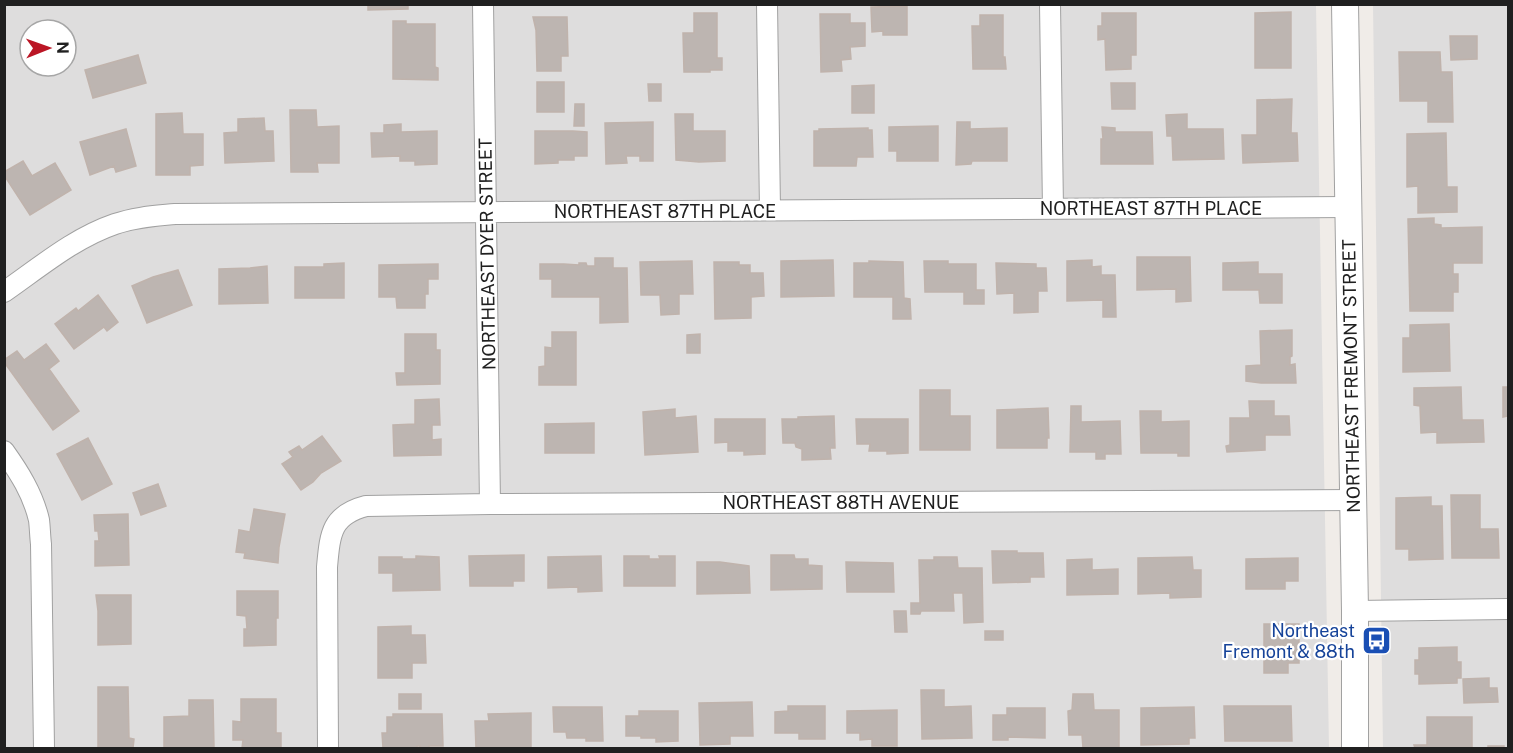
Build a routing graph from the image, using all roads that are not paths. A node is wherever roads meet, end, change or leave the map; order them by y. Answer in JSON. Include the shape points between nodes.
{"nodes":[{"id":1,"x":483,"y":4,"type":"edge"},
{"id":2,"x":767,"y":4,"type":"edge"},
{"id":3,"x":1050,"y":4,"type":"edge"},
{"id":4,"x":1345,"y":4,"type":"edge"},
{"id":5,"x":1347,"y":207,"type":"junction"},
{"id":6,"x":1053,"y":209,"type":"junction"},
{"id":7,"x":770,"y":210,"type":"junction"},
{"id":8,"x":486,"y":212,"type":"junction"},
{"id":9,"x":4,"y":292,"type":"edge"},
{"id":10,"x":4,"y":451,"type":"edge"},
{"id":11,"x":1353,"y":500,"type":"junction"},
{"id":12,"x":490,"y":504,"type":"junction"},
{"id":13,"x":1509,"y":609,"type":"edge"},
{"id":14,"x":1355,"y":611,"type":"junction"},
{"id":15,"x":44,"y":748,"type":"edge"},
{"id":16,"x":328,"y":748,"type":"edge"},
{"id":17,"x":1355,"y":748,"type":"edge"}],
"edges":[{"from":1,"to":8,"type":"street","name":"NORTHEAST DYER STREET"},
{"from":2,"to":7,"type":"street"},
{"from":3,"to":6,"type":"street"},
{"from":4,"to":5,"type":"street","name":"NORTHEAST FREMONT STREET"},
{"from":5,"to":6,"type":"street","name":"NORTHEAST 87TH PLACE"},
{"from":5,"to":11,"type":"street","name":"NORTHEAST FREMONT STREET"},
{"from":6,"to":7,"type":"street","name":"NORTHEAST 87TH PLACE"},
{"from":7,"to":8,"type":"street","name":"NORTHEAST 87TH PLACE"},
{"from":8,"to":9,"type":"street","name":"NORTHEAST 87TH PLACE","via":[[145,216],[95,231]]},
{"from":8,"to":12,"type":"street","name":"NORTHEAST DYER STREET"},
{"from":10,"to":15,"type":"street","via":[[26,484],[39,521]]},
{"from":11,"to":12,"type":"street","name":"NORTHEAST 88TH AVENUE"},
{"from":11,"to":14,"type":"street","name":"NORTHEAST FREMONT STREET"},
{"from":12,"to":16,"type":"street","name":"NORTHEAST 88TH AVENUE","via":[[366,506],[341,517],[329,542],[327,567]]},
{"from":13,"to":14,"type":"street"},
{"from":14,"to":17,"type":"street","name":"NORTHEAST FREMONT STREET"}]}
